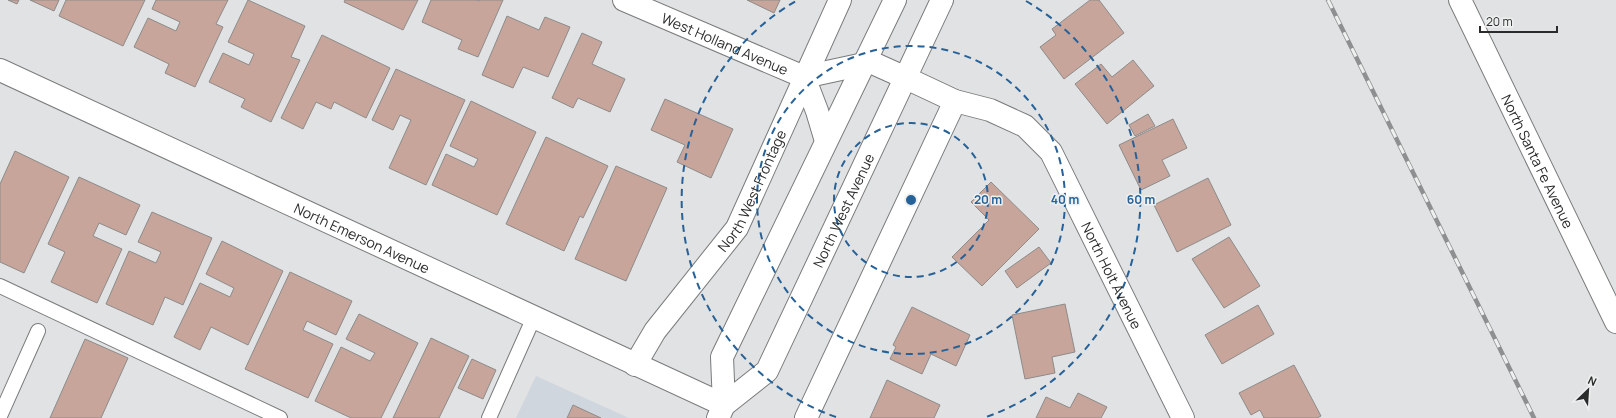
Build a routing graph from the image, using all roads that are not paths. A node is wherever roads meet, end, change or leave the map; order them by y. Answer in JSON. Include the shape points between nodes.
{"nodes":[{"id":1,"x":624,"y":0,"type":"edge"},
{"id":2,"x":840,"y":0,"type":"edge"},
{"id":3,"x":895,"y":0,"type":"edge"},
{"id":4,"x":942,"y":0,"type":"edge"},
{"id":5,"x":1460,"y":0,"type":"edge"},
{"id":6,"x":865,"y":62,"type":"junction"},
{"id":7,"x":0,"y":70,"type":"edge"},
{"id":8,"x":804,"y":77,"type":"junction"},
{"id":9,"x":906,"y":78,"type":"junction"},
{"id":10,"x":955,"y":100,"type":"junction"},
{"id":11,"x":826,"y":141,"type":"junction"},
{"id":12,"x":0,"y":286,"type":"edge"},
{"id":13,"x":534,"y":317,"type":"junction"},
{"id":14,"x":1616,"y":322,"type":"edge"},
{"id":15,"x":38,"y":331,"type":"dead end"},
{"id":16,"x":635,"y":365,"type":"junction"},
{"id":17,"x":721,"y":412,"type":"edge"},
{"id":18,"x":0,"y":416,"type":"edge"},
{"id":19,"x":280,"y":418,"type":"edge"},
{"id":20,"x":489,"y":418,"type":"edge"},
{"id":21,"x":806,"y":418,"type":"edge"},
{"id":22,"x":1183,"y":418,"type":"edge"}],
"edges":[{"from":1,"to":8,"type":"street","name":"West Holland Avenue"},
{"from":2,"to":8,"type":"street","name":"North West Frontage"},
{"from":3,"to":6,"type":"street"},
{"from":4,"to":9,"type":"street","name":"North West Avenue"},
{"from":5,"to":14,"type":"street","name":"North Santa Fe Avenue"},
{"from":6,"to":8,"type":"street","name":"West Holland Avenue"},
{"from":6,"to":9,"type":"street","name":"North Holt Avenue"},
{"from":6,"to":11,"type":"street"},
{"from":7,"to":13,"type":"street","name":"North Emerson Avenue"},
{"from":8,"to":11,"type":"street","name":"West Holland Avenue"},
{"from":8,"to":16,"type":"street","name":"North West Frontage","via":[[737,228],[655,331]]},
{"from":9,"to":10,"type":"street","name":"North Holt Avenue"},
{"from":9,"to":17,"type":"street","name":"North West Avenue","via":[[767,371]]},
{"from":10,"to":21,"type":"street"},
{"from":10,"to":22,"type":"street","name":"North Holt Avenue","via":[[990,110],[1025,126],[1051,152]]},
{"from":11,"to":17,"type":"street","via":[[722,357]]},
{"from":12,"to":19,"type":"lane"},
{"from":13,"to":16,"type":"street","name":"North Emerson Avenue"},
{"from":13,"to":20,"type":"lane"},
{"from":15,"to":18,"type":"lane"},
{"from":16,"to":17,"type":"street","name":"North Emerson Avenue"}]}
